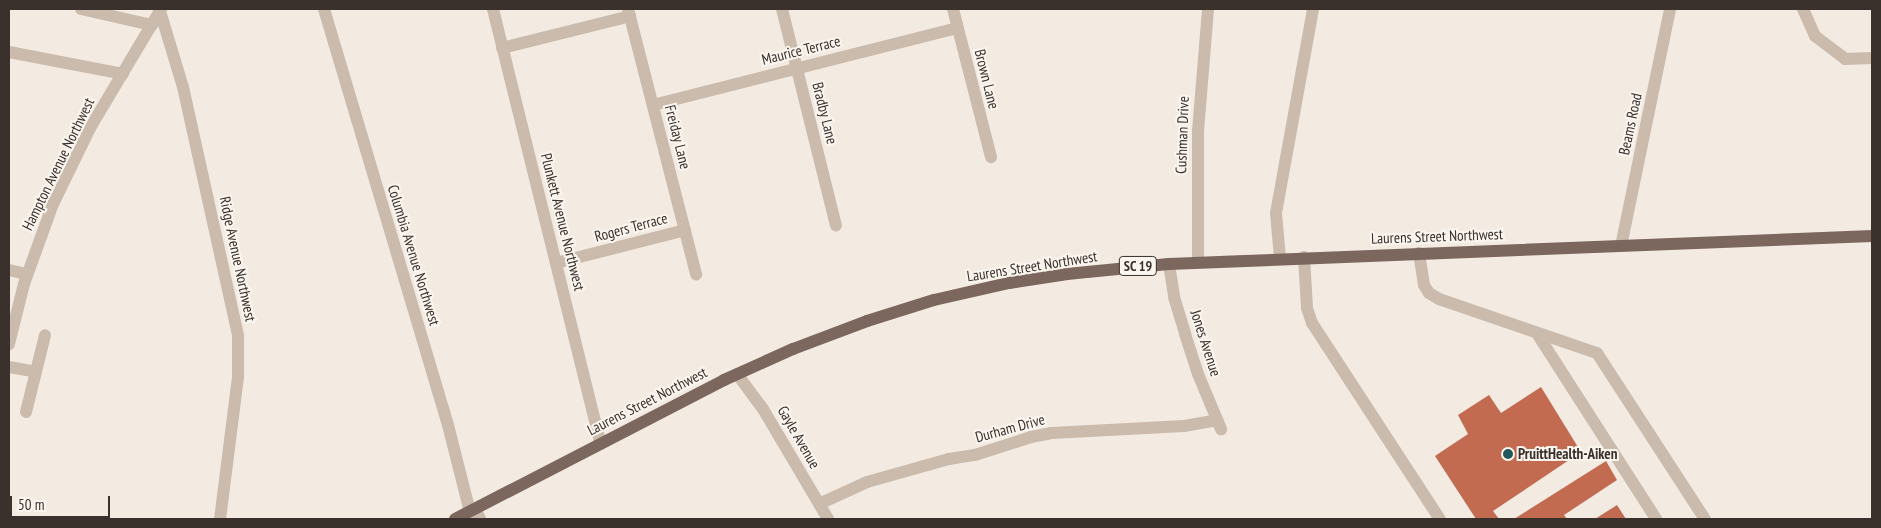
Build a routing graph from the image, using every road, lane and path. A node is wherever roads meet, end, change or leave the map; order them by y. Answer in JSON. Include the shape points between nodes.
{"nodes":[{"id":1,"x":81,"y":9,"type":"edge"},
{"id":2,"x":324,"y":9,"type":"edge"},
{"id":3,"x":493,"y":9,"type":"edge"},
{"id":4,"x":782,"y":9,"type":"edge"},
{"id":5,"x":953,"y":9,"type":"edge"},
{"id":6,"x":1208,"y":9,"type":"edge"},
{"id":7,"x":1313,"y":9,"type":"edge"},
{"id":8,"x":1670,"y":9,"type":"edge"},
{"id":9,"x":1803,"y":9,"type":"edge"},
{"id":10,"x":160,"y":10,"type":"edge"},
{"id":11,"x":629,"y":12,"type":"edge"},
{"id":12,"x":152,"y":25,"type":"junction"},
{"id":13,"x":958,"y":28,"type":"junction"},
{"id":14,"x":502,"y":48,"type":"junction"},
{"id":15,"x":9,"y":52,"type":"edge"},
{"id":16,"x":1872,"y":58,"type":"edge"},
{"id":17,"x":797,"y":68,"type":"junction"},
{"id":18,"x":123,"y":74,"type":"junction"},
{"id":19,"x":653,"y":105,"type":"junction"},
{"id":20,"x":991,"y":157,"type":"dead end"},
{"id":21,"x":836,"y":224,"type":"dead end"},
{"id":22,"x":684,"y":230,"type":"junction"},
{"id":23,"x":1872,"y":236,"type":"edge"},
{"id":24,"x":1621,"y":246,"type":"junction"},
{"id":25,"x":1419,"y":253,"type":"junction"},
{"id":26,"x":1280,"y":258,"type":"junction"},
{"id":27,"x":1304,"y":258,"type":"junction"},
{"id":28,"x":1198,"y":262,"type":"junction"},
{"id":29,"x":556,"y":263,"type":"junction"},
{"id":30,"x":1169,"y":264,"type":"junction"},
{"id":31,"x":9,"y":270,"type":"edge"},
{"id":32,"x":27,"y":274,"type":"junction"},
{"id":33,"x":696,"y":274,"type":"dead end"},
{"id":34,"x":11,"y":326,"type":"edge"},
{"id":35,"x":44,"y":335,"type":"dead end"},
{"id":36,"x":1538,"y":335,"type":"junction"},
{"id":37,"x":9,"y":344,"type":"edge"},
{"id":38,"x":9,"y":366,"type":"edge"},
{"id":39,"x":36,"y":372,"type":"junction"},
{"id":40,"x":737,"y":374,"type":"junction"},
{"id":41,"x":26,"y":412,"type":"dead end"},
{"id":42,"x":1219,"y":424,"type":"joint"},
{"id":43,"x":601,"y":444,"type":"junction"},
{"id":44,"x":819,"y":504,"type":"junction"},
{"id":45,"x":475,"y":513,"type":"edge"},
{"id":46,"x":220,"y":519,"type":"edge"},
{"id":47,"x":456,"y":519,"type":"edge"},
{"id":48,"x":828,"y":519,"type":"edge"},
{"id":49,"x":1440,"y":519,"type":"edge"},
{"id":50,"x":1656,"y":519,"type":"edge"},
{"id":51,"x":1705,"y":519,"type":"edge"}],
"edges":[{"from":1,"to":12,"type":"street"},
{"from":2,"to":45,"type":"street","name":"Columbia Avenue Northwest"},
{"from":3,"to":14,"type":"street","name":"Plunkett Avenue Northwest"},
{"from":4,"to":17,"type":"street","name":"Bradby Lane"},
{"from":5,"to":13,"type":"street","name":"Brown Lane"},
{"from":6,"to":28,"type":"street","name":"Cushman Drive","via":[[1198,132]]},
{"from":7,"to":26,"type":"street","via":[[1276,213]]},
{"from":8,"to":24,"type":"street","name":"Beams Road"},
{"from":9,"to":16,"type":"street","via":[[1815,36],[1845,59]]},
{"from":10,"to":12,"type":"street","name":"Hampton Avenue Northwest"},
{"from":10,"to":46,"type":"street","name":"Ridge Avenue Northwest","via":[[183,87],[238,336],[238,376]]},
{"from":11,"to":14,"type":"street"},
{"from":11,"to":19,"type":"street","name":"Freiday Lane"},
{"from":12,"to":18,"type":"street","name":"Hampton Avenue Northwest"},
{"from":13,"to":17,"type":"street","name":"Maurice Terrace"},
{"from":13,"to":20,"type":"street","name":"Brown Lane"},
{"from":14,"to":29,"type":"street","name":"Plunkett Avenue Northwest"},
{"from":15,"to":18,"type":"street"},
{"from":17,"to":19,"type":"street","name":"Maurice Terrace"},
{"from":17,"to":21,"type":"street","name":"Bradby Lane"},
{"from":18,"to":32,"type":"street","name":"Hampton Avenue Northwest","via":[[90,128],[53,204]]},
{"from":19,"to":22,"type":"street","name":"Freiday Lane"},
{"from":22,"to":29,"type":"street","name":"Rogers Terrace"},
{"from":22,"to":33,"type":"street","name":"Freiday Lane"},
{"from":23,"to":24,"type":"main road","name":"Laurens Street Northwest","number":"SC 19"},
{"from":24,"to":25,"type":"main road","name":"Laurens Street Northwest","number":"SC 19"},
{"from":25,"to":27,"type":"main road","name":"Laurens Street Northwest","number":"SC 19"},
{"from":25,"to":36,"type":"street","via":[[1421,276],[1429,293],[1454,306]]},
{"from":26,"to":27,"type":"main road","name":"Laurens Street Northwest","number":"SC 19"},
{"from":26,"to":28,"type":"main road","name":"Laurens Street Northwest","number":"SC 19"},
{"from":27,"to":49,"type":"street","via":[[1307,308],[1312,322]]},
{"from":28,"to":30,"type":"main road","name":"Laurens Street Northwest","number":"SC 19"},
{"from":29,"to":43,"type":"street","name":"Plunkett Avenue Northwest"},
{"from":30,"to":40,"type":"main road","name":"Laurens Street Northwest","number":"SC 19","via":[[1067,274],[934,300],[867,321]]},
{"from":30,"to":42,"type":"street","name":"Jones Avenue","via":[[1185,334]]},
{"from":31,"to":32,"type":"street"},
{"from":32,"to":34,"type":"street","name":"Hampton Avenue Northwest"},
{"from":34,"to":37,"type":"street","name":"Hampton Avenue Northwest"},
{"from":35,"to":39,"type":"street"},
{"from":36,"to":50,"type":"street"},
{"from":36,"to":51,"type":"street","via":[[1596,353]]},
{"from":38,"to":39,"type":"street"},
{"from":39,"to":41,"type":"street"},
{"from":40,"to":43,"type":"main road","name":"Laurens Street Northwest","number":"SC 19"},
{"from":40,"to":44,"type":"street","name":"Gayle Avenue","via":[[763,409]]},
{"from":42,"to":44,"type":"street","name":"Durham Drive","via":[[1052,432],[867,482]]},
{"from":43,"to":45,"type":"main road","name":"Laurens Street Northwest","number":"SC 19"},
{"from":44,"to":48,"type":"street","name":"Gayle Avenue"},
{"from":45,"to":47,"type":"main road","name":"Laurens Street Northwest","number":"SC 19"}]}
